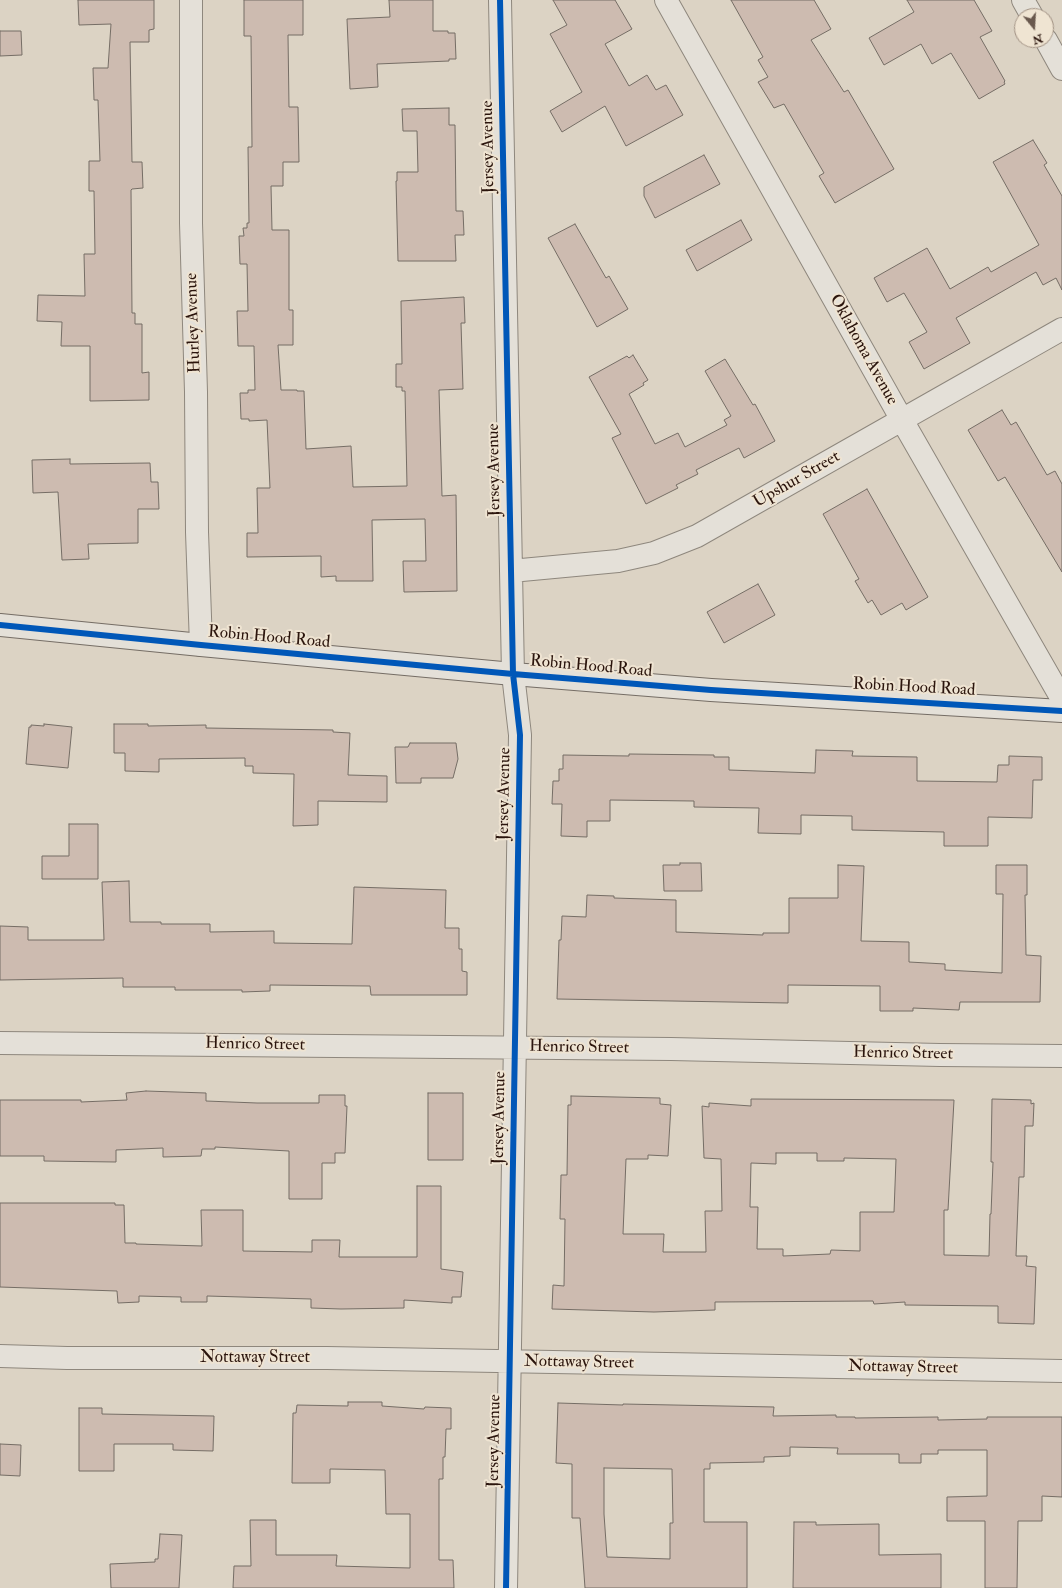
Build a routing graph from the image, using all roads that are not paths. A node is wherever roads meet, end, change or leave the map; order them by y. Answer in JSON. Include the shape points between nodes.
{"nodes":[{"id":1,"x":191,"y":0,"type":"edge"},
{"id":2,"x":500,"y":0,"type":"edge"},
{"id":3,"x":666,"y":0,"type":"edge"},
{"id":4,"x":1050,"y":48,"type":"edge"},
{"id":5,"x":1062,"y":69,"type":"edge"},
{"id":6,"x":1062,"y":329,"type":"edge"},
{"id":7,"x":902,"y":420,"type":"junction"},
{"id":8,"x":511,"y":571,"type":"junction"},
{"id":9,"x":0,"y":625,"type":"edge"},
{"id":10,"x":201,"y":645,"type":"junction"},
{"id":11,"x":513,"y":674,"type":"junction"},
{"id":12,"x":1062,"y":698,"type":"edge"},
{"id":13,"x":1062,"y":711,"type":"edge"},
{"id":14,"x":0,"y":1043,"type":"edge"},
{"id":15,"x":515,"y":1047,"type":"junction"},
{"id":16,"x":1062,"y":1056,"type":"edge"},
{"id":17,"x":0,"y":1356,"type":"edge"},
{"id":18,"x":510,"y":1362,"type":"junction"},
{"id":19,"x":1062,"y":1370,"type":"edge"},
{"id":20,"x":506,"y":1588,"type":"edge"}],
"edges":[{"from":1,"to":10,"type":"street","name":"Hurley Avenue","via":[[191,223]]},
{"from":2,"to":8,"type":"street","name":"Jersey Avenue"},
{"from":3,"to":7,"type":"street","name":"Oklahoma Avenue"},
{"from":4,"to":5,"type":"street"},
{"from":6,"to":7,"type":"street","name":"Upshur Street"},
{"from":7,"to":8,"type":"street","name":"Upshur Street","via":[[697,536],[654,553],[618,561]]},
{"from":7,"to":12,"type":"street","name":"Oklahoma Avenue"},
{"from":8,"to":11,"type":"street","name":"Jersey Avenue"},
{"from":9,"to":10,"type":"street","name":"Robin Hood Road"},
{"from":10,"to":11,"type":"street","name":"Robin Hood Road"},
{"from":11,"to":13,"type":"street","name":"Robin Hood Road","via":[[710,690]]},
{"from":11,"to":15,"type":"street","name":"Jersey Avenue","via":[[520,735]]},
{"from":14,"to":15,"type":"street","name":"Henrico Street"},
{"from":15,"to":16,"type":"street","name":"Henrico Street"},
{"from":15,"to":18,"type":"street","name":"Jersey Avenue"},
{"from":17,"to":18,"type":"street","name":"Nottaway Street"},
{"from":18,"to":19,"type":"street","name":"Nottaway Street"},
{"from":18,"to":20,"type":"street","name":"Jersey Avenue"}]}
